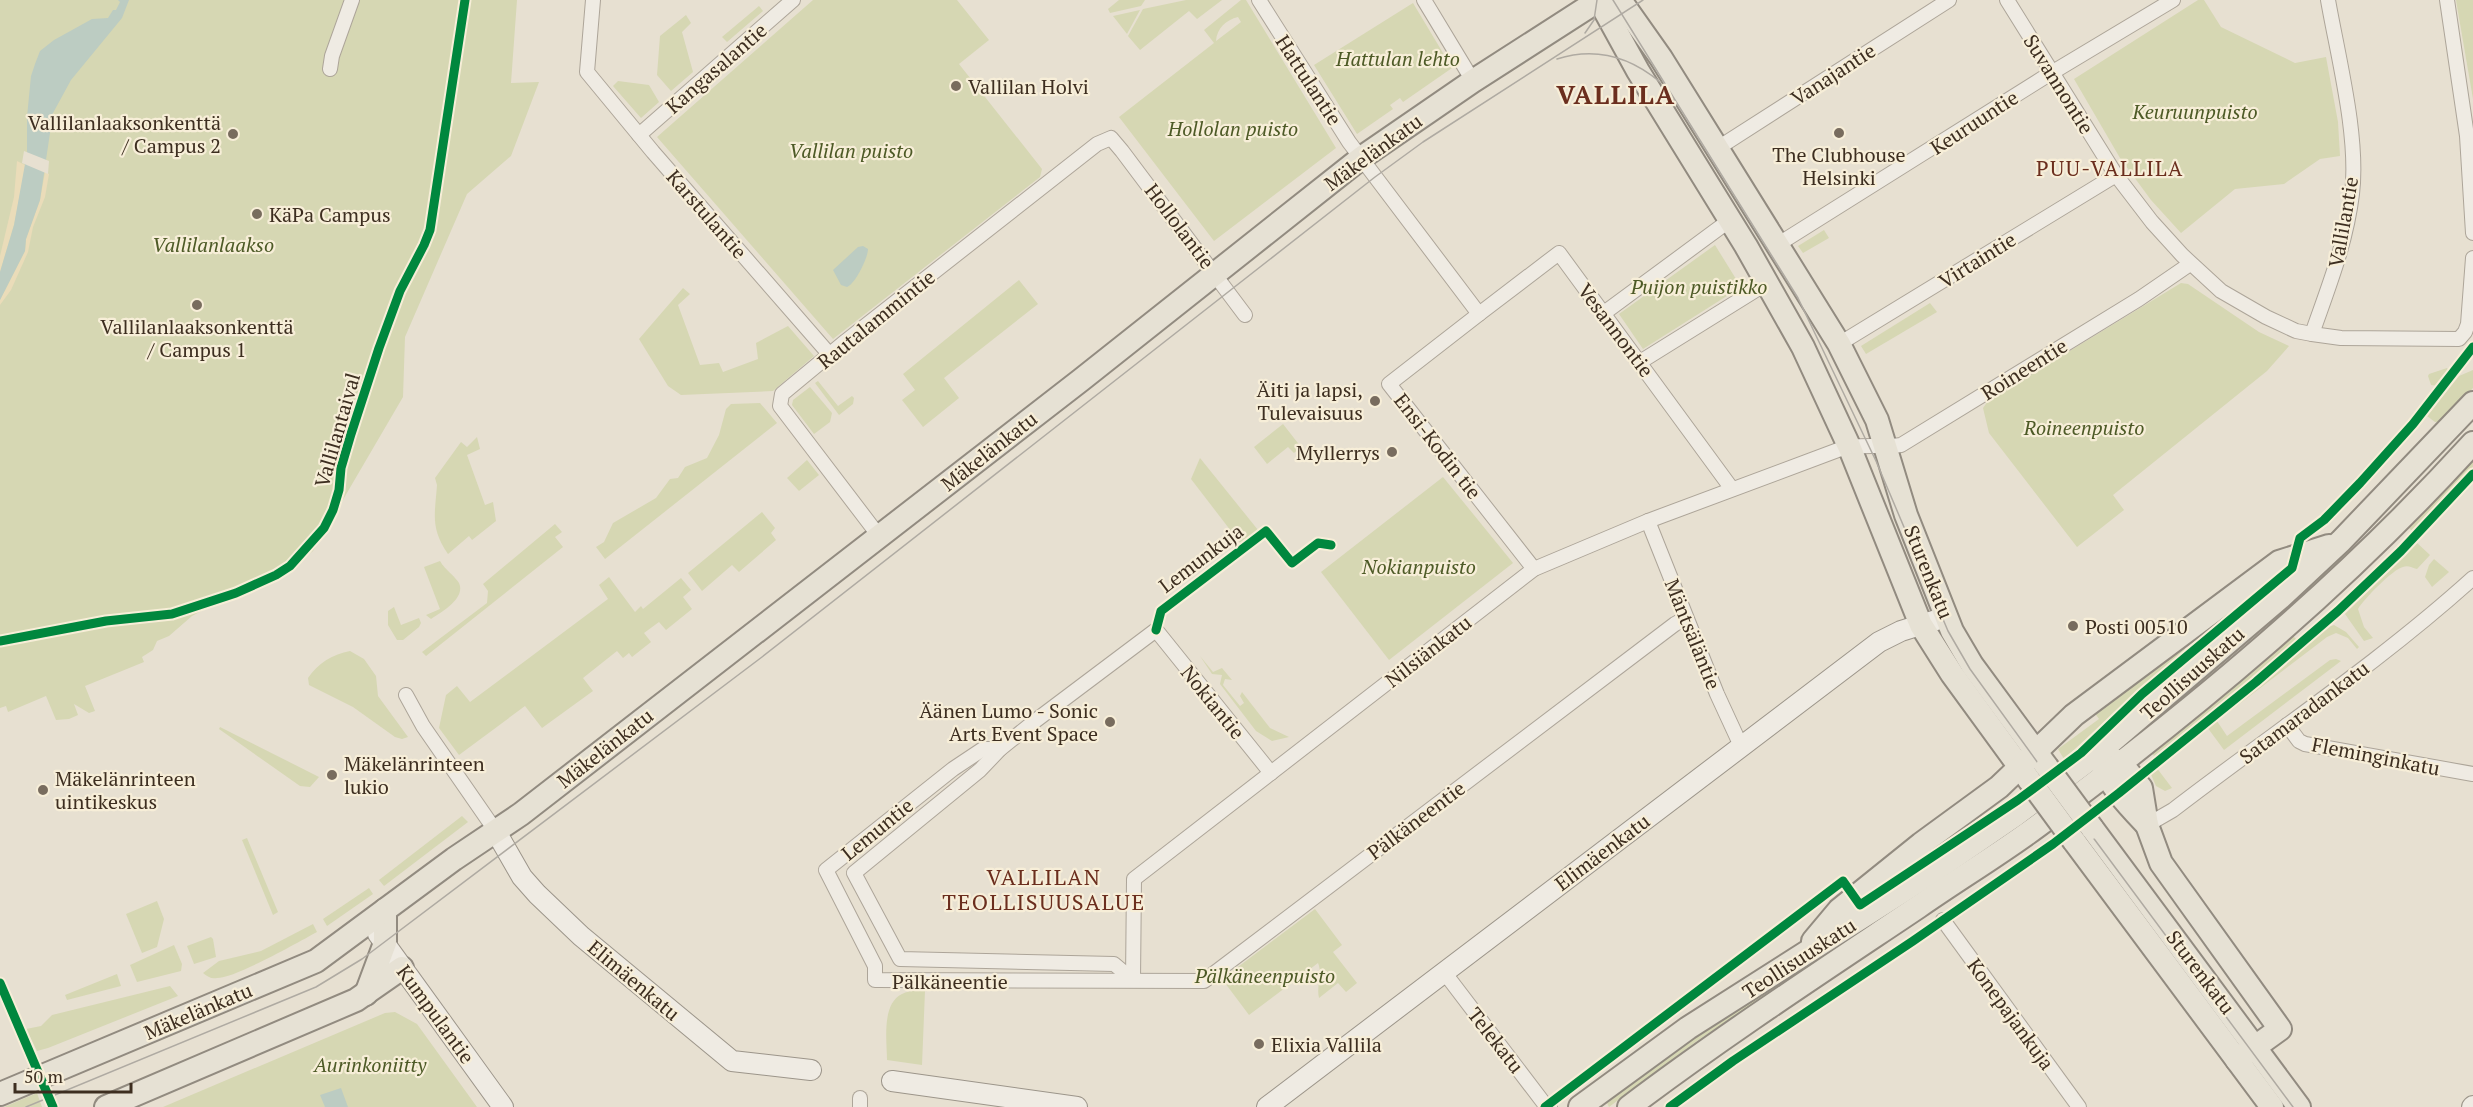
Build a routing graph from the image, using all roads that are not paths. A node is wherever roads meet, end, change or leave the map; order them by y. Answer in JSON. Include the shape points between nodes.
{"nodes":[{"id":1,"x":352,"y":0,"type":"edge"},
{"id":2,"x":593,"y":0,"type":"edge"},
{"id":3,"x":793,"y":0,"type":"edge"},
{"id":4,"x":1259,"y":0,"type":"edge"},
{"id":5,"x":1424,"y":0,"type":"edge"},
{"id":6,"x":1599,"y":0,"type":"edge"},
{"id":7,"x":1620,"y":0,"type":"edge"},
{"id":8,"x":1949,"y":0,"type":"edge"},
{"id":9,"x":2007,"y":0,"type":"edge"},
{"id":10,"x":2173,"y":0,"type":"edge"},
{"id":11,"x":2328,"y":0,"type":"edge"},
{"id":12,"x":2447,"y":0,"type":"edge"},
{"id":13,"x":330,"y":69,"type":"dead end"},
{"id":14,"x":2053,"y":72,"type":"junction"},
{"id":15,"x":1473,"y":81,"type":"junction"},
{"id":16,"x":639,"y":135,"type":"junction"},
{"id":17,"x":1111,"y":138,"type":"joint"},
{"id":18,"x":1718,"y":148,"type":"junction"},
{"id":19,"x":1361,"y":158,"type":"junction"},
{"id":20,"x":2116,"y":176,"type":"junction"},
{"id":21,"x":1730,"y":220,"type":"junction"},
{"id":22,"x":2473,"y":233,"type":"edge"},
{"id":23,"x":1777,"y":245,"type":"junction"},
{"id":24,"x":2473,"y":258,"type":"edge"},
{"id":25,"x":2190,"y":264,"type":"junction"},
{"id":26,"x":1216,"y":273,"type":"junction"},
{"id":27,"x":1767,"y":283,"type":"junction"},
{"id":28,"x":1604,"y":313,"type":"junction"},
{"id":29,"x":1479,"y":314,"type":"junction"},
{"id":30,"x":1245,"y":315,"type":"dead end"},
{"id":31,"x":2312,"y":334,"type":"junction"},
{"id":32,"x":1839,"y":344,"type":"junction"},
{"id":33,"x":830,"y":355,"type":"junction"},
{"id":34,"x":1640,"y":362,"type":"junction"},
{"id":35,"x":2473,"y":403,"type":"edge"},
{"id":36,"x":2473,"y":442,"type":"edge"},
{"id":37,"x":1849,"y":446,"type":"junction"},
{"id":38,"x":1884,"y":448,"type":"junction"},
{"id":39,"x":1732,"y":489,"type":"junction"},
{"id":40,"x":1648,"y":521,"type":"junction"},
{"id":41,"x":879,"y":536,"type":"junction"},
{"id":42,"x":2341,"y":541,"type":"junction"},
{"id":43,"x":1533,"y":569,"type":"junction"},
{"id":44,"x":2473,"y":578,"type":"edge"},
{"id":45,"x":1946,"y":617,"type":"junction"},
{"id":46,"x":1686,"y":618,"type":"junction"},
{"id":47,"x":1921,"y":625,"type":"junction"},
{"id":48,"x":1156,"y":630,"type":"joint"},
{"id":49,"x":406,"y":695,"type":"dead end"},
{"id":50,"x":2287,"y":725,"type":"junction"},
{"id":51,"x":1741,"y":746,"type":"junction"},
{"id":52,"x":1000,"y":749,"type":"junction"},
{"id":53,"x":2108,"y":763,"type":"junction"},
{"id":54,"x":2034,"y":767,"type":"junction"},
{"id":55,"x":1271,"y":773,"type":"junction"},
{"id":56,"x":2473,"y":774,"type":"edge"},
{"id":57,"x":2147,"y":825,"type":"junction"},
{"id":58,"x":495,"y":830,"type":"junction"},
{"id":59,"x":854,"y":873,"type":"joint"},
{"id":60,"x":377,"y":916,"type":"junction"},
{"id":61,"x":1943,"y":921,"type":"dead end"},
{"id":62,"x":385,"y":943,"type":"junction"},
{"id":63,"x":1799,"y":958,"type":"junction"},
{"id":64,"x":402,"y":968,"type":"junction"},
{"id":65,"x":1444,"y":972,"type":"junction"},
{"id":66,"x":875,"y":980,"type":"joint"},
{"id":67,"x":1133,"y":980,"type":"junction"},
{"id":68,"x":366,"y":994,"type":"junction"},
{"id":69,"x":2256,"y":1046,"type":"junction"},
{"id":70,"x":2237,"y":1060,"type":"junction"},
{"id":71,"x":811,"y":1070,"type":"dead end"},
{"id":72,"x":892,"y":1081,"type":"dead end"},
{"id":73,"x":0,"y":1094,"type":"edge"},
{"id":74,"x":106,"y":1107,"type":"edge"},
{"id":75,"x":503,"y":1107,"type":"edge"},
{"id":76,"x":1077,"y":1107,"type":"edge"},
{"id":77,"x":1267,"y":1107,"type":"edge"},
{"id":78,"x":1550,"y":1107,"type":"edge"},
{"id":79,"x":1581,"y":1107,"type":"edge"},
{"id":80,"x":1629,"y":1107,"type":"edge"},
{"id":81,"x":2079,"y":1107,"type":"edge"},
{"id":82,"x":2272,"y":1107,"type":"edge"},
{"id":83,"x":2300,"y":1107,"type":"edge"}],
"edges":[{"from":1,"to":13,"type":"street"},
{"from":2,"to":16,"type":"street","name":"Karstulantie","via":[[587,72]]},
{"from":3,"to":16,"type":"street","name":"Kangasalantie"},
{"from":4,"to":19,"type":"street","name":"Hattulantie"},
{"from":5,"to":15,"type":"street"},
{"from":6,"to":15,"type":"main road","name":"Mäkelänkatu"},
{"from":6,"to":21,"type":"main road","name":"Sturenkatu"},
{"from":7,"to":18,"type":"main road","name":"Sturenkatu"},
{"from":8,"to":18,"type":"street","name":"Vanajantie"},
{"from":9,"to":14,"type":"street","name":"Suvannontie"},
{"from":10,"to":14,"type":"street","name":"Keuruuntie"},
{"from":11,"to":31,"type":"street","name":"Vallilantie","via":[[2353,148],[2352,193],[2341,252]]},
{"from":12,"to":22,"type":"street","via":[[2467,136]]},
{"from":14,"to":20,"type":"street","name":"Suvannontie"},
{"from":14,"to":23,"type":"street","name":"Keuruuntie"},
{"from":15,"to":19,"type":"main road","name":"Mäkelänkatu"},
{"from":16,"to":33,"type":"street","name":"Karstulantie"},
{"from":17,"to":26,"type":"street","name":"Hollolantie"},
{"from":17,"to":33,"type":"street","name":"Rautalammintie","via":[[1096,144]]},
{"from":18,"to":23,"type":"main road","name":"Sturenkatu"},
{"from":19,"to":26,"type":"main road","name":"Mäkelänkatu"},
{"from":19,"to":29,"type":"street","name":"Hattulantie"},
{"from":20,"to":25,"type":"street","name":"Suvannontie"},
{"from":20,"to":32,"type":"street","name":"Virtaintie"},
{"from":21,"to":27,"type":"main road","name":"Sturenkatu"},
{"from":21,"to":28,"type":"street"},
{"from":23,"to":32,"type":"main road","name":"Sturenkatu"},
{"from":24,"to":31,"type":"street","name":"Suvannontie","via":[[2468,324],[2463,336],[2455,340]]},
{"from":25,"to":31,"type":"street","name":"Suvannontie","via":[[2221,291],[2266,317]]},
{"from":25,"to":38,"type":"street","name":"Roineentie","via":[[1901,445]]},
{"from":26,"to":30,"type":"street","name":"Hollolantie"},
{"from":26,"to":41,"type":"main road","name":"Mäkelänkatu"},
{"from":27,"to":34,"type":"street"},
{"from":27,"to":37,"type":"main road","name":"Sturenkatu","via":[[1803,347]]},
{"from":28,"to":29,"type":"street","name":"Vesannontie","via":[[1559,253]]},
{"from":28,"to":34,"type":"street","name":"Vesannontie"},
{"from":29,"to":43,"type":"street","name":"Ensi-Kodin tie","via":[[1389,384]]},
{"from":32,"to":38,"type":"main road","name":"Sturenkatu","via":[[1876,420]]},
{"from":33,"to":41,"type":"street","name":"Rautalammintie","via":[[782,394],[780,406]]},
{"from":34,"to":39,"type":"street","name":"Vesannontie"},
{"from":35,"to":42,"type":"main road","name":"Teollisuuskatu"},
{"from":36,"to":53,"type":"main road","name":"Teollisuuskatu","via":[[2337,580],[2224,680]]},
{"from":37,"to":38,"type":"street","name":"Roineentie"},
{"from":37,"to":39,"type":"street","name":"Nilsiänkatu"},
{"from":37,"to":47,"type":"main road","name":"Sturenkatu"},
{"from":38,"to":45,"type":"main road","name":"Sturenkatu"},
{"from":39,"to":40,"type":"street","name":"Nilsiänkatu"},
{"from":40,"to":43,"type":"street","name":"Nilsiänkatu"},
{"from":40,"to":46,"type":"street","name":"Mäntsäläntie"},
{"from":41,"to":58,"type":"main road","name":"Mäkelänkatu","via":[[521,814]]},
{"from":42,"to":53,"type":"main road","name":"Teollisuuskatu"},
{"from":42,"to":54,"type":"main road","via":[[2278,562],[2074,715]]},
{"from":43,"to":55,"type":"street","name":"Nilsiänkatu"},
{"from":44,"to":50,"type":"street","name":"Satamaradankatu","via":[[2417,627]]},
{"from":45,"to":47,"type":"street","name":"Elimäenkatu"},
{"from":45,"to":54,"type":"main road","name":"Sturenkatu"},
{"from":46,"to":51,"type":"street","name":"Mäntsäläntie"},
{"from":46,"to":67,"type":"street","name":"Pälkäneentie","via":[[1204,981]]},
{"from":47,"to":51,"type":"street","name":"Elimäenkatu","via":[[1879,642]]},
{"from":47,"to":54,"type":"main road","name":"Sturenkatu","via":[[1952,674]]},
{"from":48,"to":52,"type":"street","name":"Lemuntie"},
{"from":48,"to":55,"type":"street","name":"Nokiantie"},
{"from":49,"to":58,"type":"street"},
{"from":50,"to":56,"type":"street","name":"Fleminginkatu","via":[[2305,744]]},
{"from":50,"to":57,"type":"street","name":"Satamaradankatu"},
{"from":51,"to":65,"type":"street","name":"Elimäenkatu"},
{"from":52,"to":59,"type":"street","name":"Lemuntie","via":[[981,770]]},
{"from":52,"to":66,"type":"street","name":"Lemuntie","via":[[983,749],[953,769],[826,870],[875,966]]},
{"from":53,"to":57,"type":"main road","via":[[2143,792]]},
{"from":53,"to":63,"type":"main road","name":"Teollisuuskatu","via":[[1995,830]]},
{"from":53,"to":80,"type":"main road","name":"Teollisuuskatu","via":[[2037,826],[1712,1045]]},
{"from":54,"to":63,"type":"main road","via":[[1921,844],[1839,910]]},
{"from":54,"to":69,"type":"main road","name":"Sturenkatu","bridge":true,"via":[[2092,828]]},
{"from":54,"to":70,"type":"main road","name":"Sturenkatu","bridge":true,"via":[[2074,841]]},
{"from":55,"to":67,"type":"street","name":"Nilsiänkatu","via":[[1134,879]]},
{"from":57,"to":69,"type":"main road","via":[[2161,863],[2280,1029]]},
{"from":58,"to":60,"type":"main road","name":"Mäkelänkatu"},
{"from":58,"to":71,"type":"street","name":"Elimäenkatu","via":[[522,877],[537,894],[581,936],[732,1061]]},
{"from":59,"to":67,"type":"street","name":"Pälkäneentie","via":[[900,959],[1114,964]]},
{"from":60,"to":62,"type":"main road"},
{"from":60,"to":73,"type":"main road","name":"Mäkelänkatu","via":[[316,961]]},
{"from":61,"to":81,"type":"street","name":"Konepajankuja"},
{"from":62,"to":64,"type":"street","name":"Kumpulantie"},
{"from":62,"to":68,"type":"main road"},
{"from":63,"to":79,"type":"main road","name":"Teollisuuskatu","via":[[1688,1028]]},
{"from":64,"to":68,"type":"main road"},
{"from":64,"to":75,"type":"street","name":"Kumpulantie"},
{"from":65,"to":77,"type":"street","name":"Elimäenkatu"},
{"from":65,"to":78,"type":"street","name":"Telekatu"},
{"from":66,"to":67,"type":"street","name":"Pälkäneentie"},
{"from":68,"to":74,"type":"main road"},
{"from":69,"to":70,"type":"main road"},
{"from":69,"to":83,"type":"main road","name":"Sturenkatu"},
{"from":70,"to":82,"type":"main road","name":"Sturenkatu"},
{"from":72,"to":76,"type":"street"}]}
